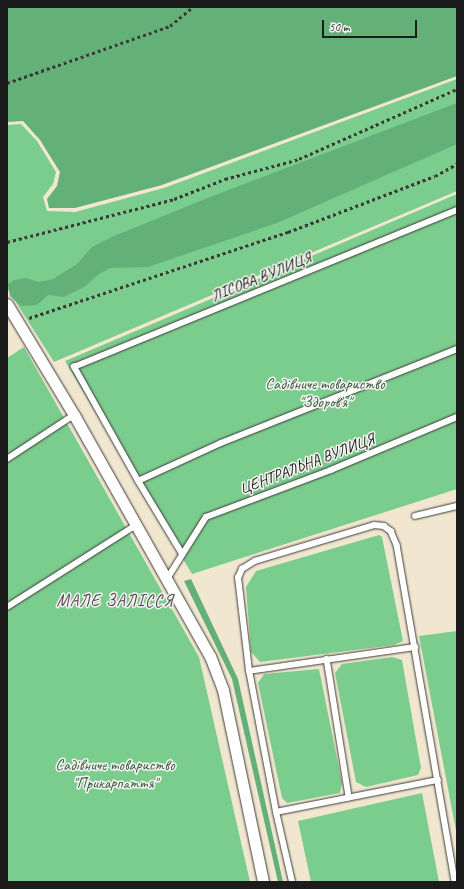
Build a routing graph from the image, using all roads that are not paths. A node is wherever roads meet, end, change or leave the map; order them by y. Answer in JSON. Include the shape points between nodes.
{"nodes":[{"id":1,"x":457,"y":210,"type":"edge"},
{"id":2,"x":7,"y":304,"type":"edge"},
{"id":3,"x":457,"y":349,"type":"edge"},
{"id":4,"x":74,"y":415,"type":"junction"},
{"id":5,"x":457,"y":416,"type":"edge"},
{"id":6,"x":7,"y":459,"type":"edge"},
{"id":7,"x":138,"y":480,"type":"junction"},
{"id":8,"x":457,"y":506,"type":"edge"},
{"id":9,"x":416,"y":516,"type":"dead end"},
{"id":10,"x":136,"y":525,"type":"junction"},
{"id":11,"x":182,"y":554,"type":"junction"},
{"id":12,"x":167,"y":579,"type":"junction"},
{"id":13,"x":7,"y":607,"type":"edge"},
{"id":14,"x":415,"y":647,"type":"junction"},
{"id":15,"x":327,"y":659,"type":"junction"},
{"id":16,"x":250,"y":670,"type":"junction"},
{"id":17,"x":438,"y":780,"type":"junction"},
{"id":18,"x":349,"y":797,"type":"junction"},
{"id":19,"x":276,"y":812,"type":"junction"},
{"id":20,"x":263,"y":882,"type":"edge"},
{"id":21,"x":292,"y":882,"type":"edge"},
{"id":22,"x":454,"y":882,"type":"edge"}],
"edges":[{"from":1,"to":7,"type":"lane","name":"ЛІСОВА ВУЛИЦЯ","via":[[74,367]]},
{"from":2,"to":4,"type":"street"},
{"from":3,"to":7,"type":"lane"},
{"from":4,"to":6,"type":"lane"},
{"from":4,"to":10,"type":"street"},
{"from":5,"to":11,"type":"lane","name":"ЦЕНТРАЛЬНА ВУЛИЦЯ","via":[[331,470],[206,517]]},
{"from":7,"to":11,"type":"lane"},
{"from":8,"to":9,"type":"lane"},
{"from":10,"to":12,"type":"street"},
{"from":10,"to":13,"type":"lane"},
{"from":11,"to":12,"type":"lane","name":"ЦЕНТРАЛЬНА ВУЛИЦЯ"},
{"from":12,"to":20,"type":"street","via":[[210,656],[223,690]]},
{"from":14,"to":15,"type":"lane"},
{"from":14,"to":16,"type":"lane","via":[[397,545],[391,531],[384,526],[374,525],[255,561],[242,569],[238,578],[238,593]]},
{"from":14,"to":17,"type":"lane"},
{"from":15,"to":16,"type":"lane"},
{"from":15,"to":18,"type":"lane"},
{"from":16,"to":19,"type":"lane"},
{"from":17,"to":18,"type":"lane"},
{"from":17,"to":22,"type":"lane"},
{"from":18,"to":19,"type":"lane"},
{"from":19,"to":21,"type":"lane"}]}
